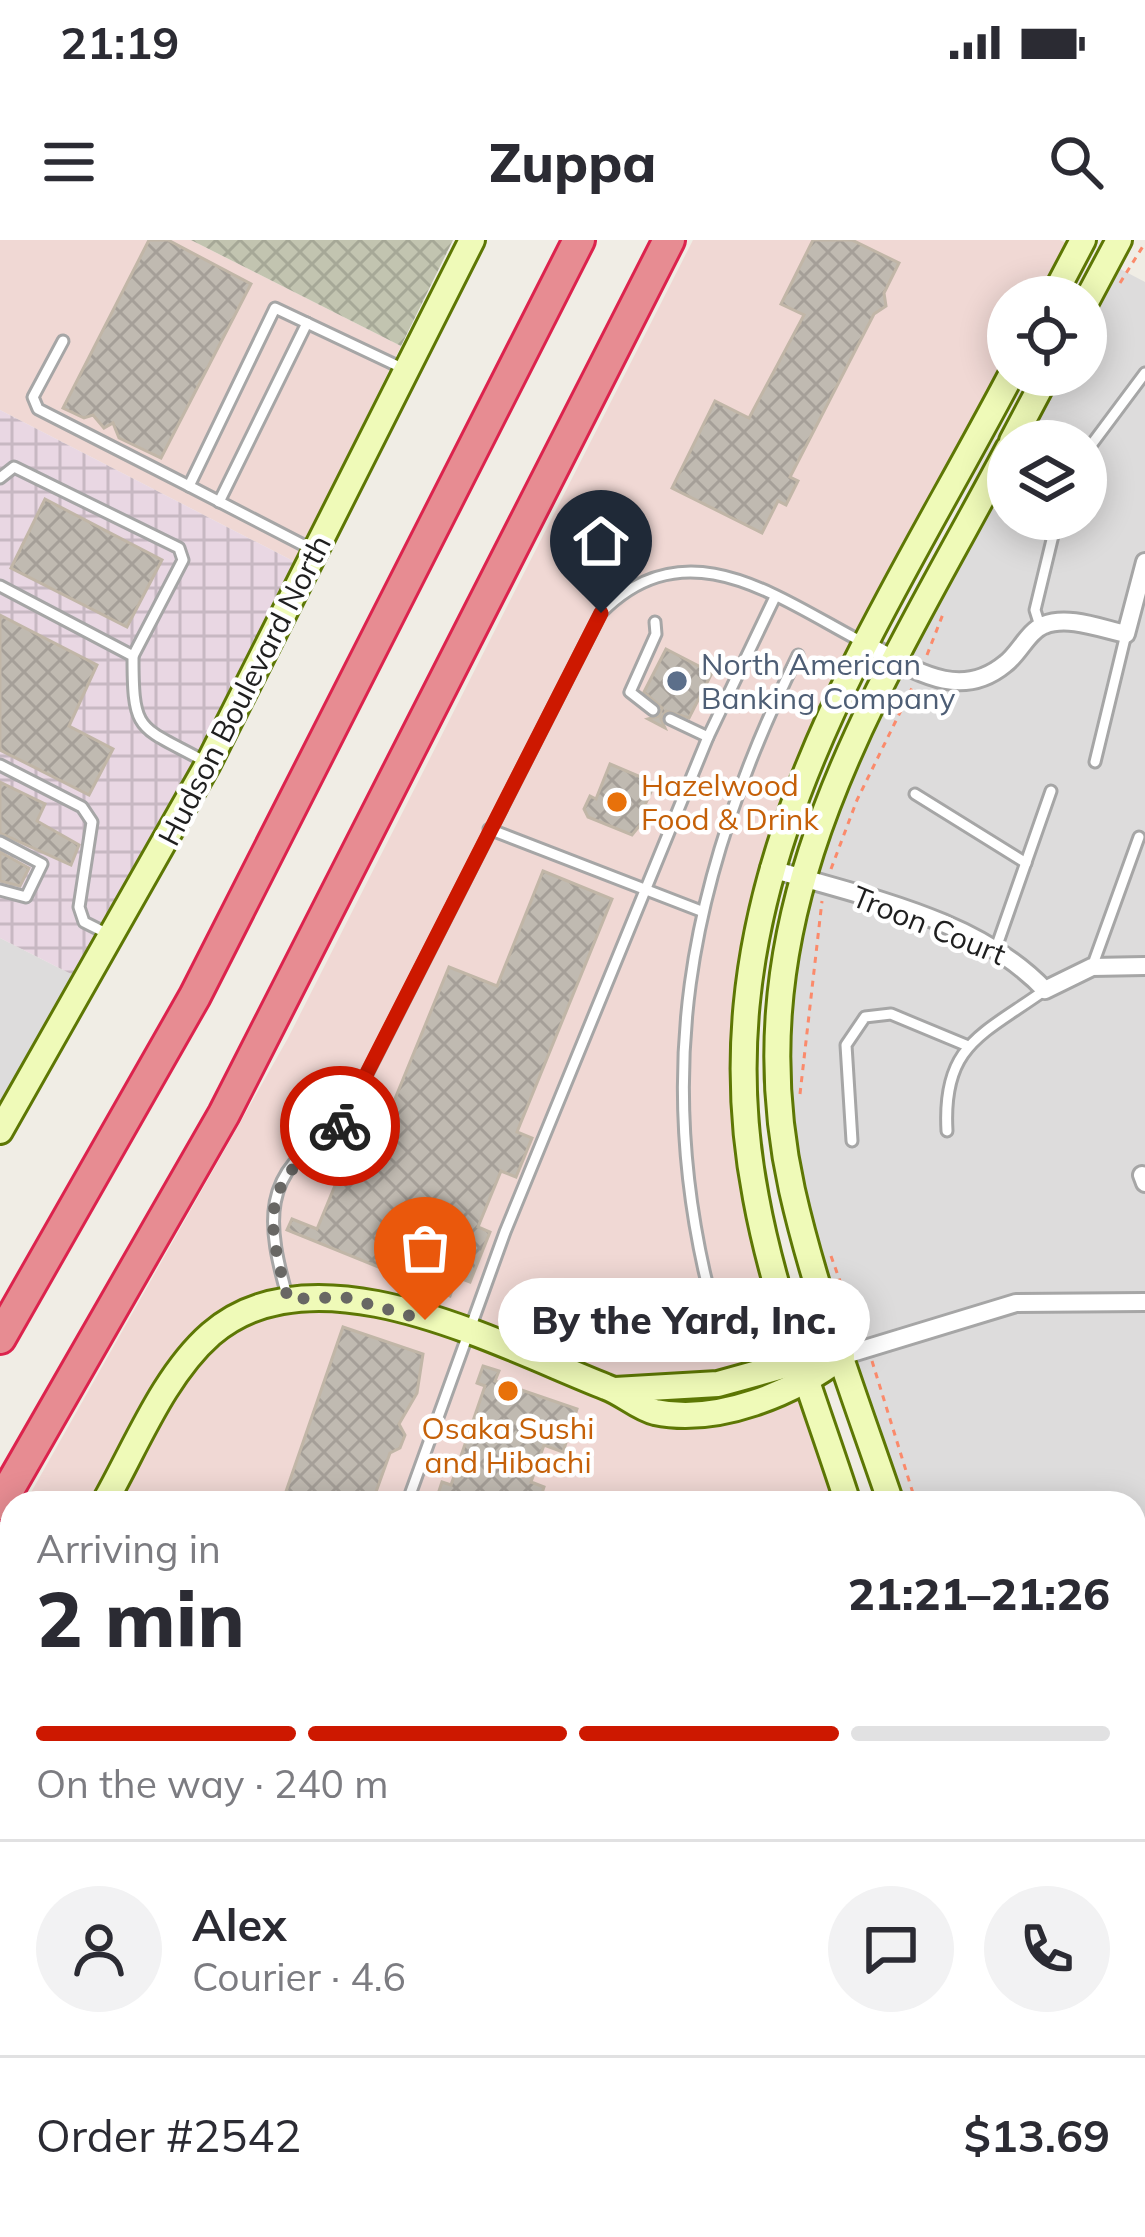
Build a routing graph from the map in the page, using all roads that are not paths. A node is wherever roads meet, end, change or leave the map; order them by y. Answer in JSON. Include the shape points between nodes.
{"nodes":[{"id":1,"x":472,"y":240,"type":"edge"},
{"id":2,"x":579,"y":240,"type":"edge"},
{"id":3,"x":669,"y":240,"type":"edge"},
{"id":4,"x":1083,"y":240,"type":"edge"},
{"id":5,"x":1118,"y":240,"type":"edge"},
{"id":6,"x":1069,"y":276,"type":"edge"},
{"id":7,"x":1099,"y":276,"type":"edge"},
{"id":8,"x":308,"y":323,"type":"junction"},
{"id":9,"x":63,"y":341,"type":"dead end"},
{"id":10,"x":406,"y":370,"type":"junction"},
{"id":11,"x":1145,"y":373,"type":"edge"},
{"id":12,"x":1000,"y":396,"type":"edge"},
{"id":13,"x":1107,"y":424,"type":"edge"},
{"id":14,"x":0,"y":478,"type":"edge"},
{"id":15,"x":189,"y":486,"type":"junction"},
{"id":16,"x":987,"y":489,"type":"edge"},
{"id":17,"x":219,"y":502,"type":"junction"},
{"id":18,"x":1052,"y":540,"type":"edge"},
{"id":19,"x":316,"y":551,"type":"junction"},
{"id":20,"x":1145,"y":562,"type":"edge"},
{"id":21,"x":0,"y":586,"type":"edge"},
{"id":22,"x":775,"y":597,"type":"junction"},
{"id":23,"x":655,"y":622,"type":"dead end"},
{"id":24,"x":1040,"y":626,"type":"junction"},
{"id":25,"x":1126,"y":634,"type":"junction"},
{"id":26,"x":869,"y":646,"type":"junction"},
{"id":27,"x":134,"y":656,"type":"junction"},
{"id":28,"x":798,"y":656,"type":"dead end"},
{"id":29,"x":896,"y":660,"type":"junction"},
{"id":30,"x":652,"y":710,"type":"dead end"},
{"id":31,"x":670,"y":718,"type":"dead end"},
{"id":32,"x":708,"y":737,"type":"junction"},
{"id":33,"x":1095,"y":762,"type":"dead end"},
{"id":34,"x":0,"y":764,"type":"edge"},
{"id":35,"x":208,"y":764,"type":"junction"},
{"id":36,"x":1051,"y":791,"type":"dead end"},
{"id":37,"x":915,"y":794,"type":"dead end"},
{"id":38,"x":489,"y":830,"type":"junction"},
{"id":39,"x":1139,"y":836,"type":"dead end"},
{"id":40,"x":0,"y":842,"type":"edge"},
{"id":41,"x":1025,"y":863,"type":"junction"},
{"id":42,"x":769,"y":868,"type":"junction"},
{"id":43,"x":800,"y":878,"type":"junction"},
{"id":44,"x":0,"y":890,"type":"edge"},
{"id":45,"x":645,"y":890,"type":"junction"},
{"id":46,"x":701,"y":911,"type":"junction"},
{"id":47,"x":112,"y":937,"type":"junction"},
{"id":48,"x":996,"y":948,"type":"junction"},
{"id":49,"x":1145,"y":966,"type":"edge"},
{"id":50,"x":1092,"y":967,"type":"junction"},
{"id":51,"x":1045,"y":990,"type":"junction"},
{"id":52,"x":968,"y":1046,"type":"junction"},
{"id":53,"x":0,"y":1131,"type":"edge"},
{"id":54,"x":947,"y":1131,"type":"dead end"},
{"id":55,"x":852,"y":1141,"type":"dead end"},
{"id":56,"x":288,"y":1299,"type":"junction"},
{"id":57,"x":1145,"y":1302,"type":"edge"},
{"id":58,"x":719,"y":1329,"type":"dead end"},
{"id":59,"x":465,"y":1334,"type":"junction"},
{"id":60,"x":0,"y":1338,"type":"edge"},
{"id":61,"x":842,"y":1356,"type":"junction"},
{"id":62,"x":805,"y":1369,"type":"junction"},
{"id":63,"x":7,"y":1491,"type":"edge"},
{"id":64,"x":111,"y":1491,"type":"edge"},
{"id":65,"x":411,"y":1491,"type":"edge"},
{"id":66,"x":844,"y":1491,"type":"edge"},
{"id":67,"x":887,"y":1491,"type":"edge"}],
"edges":[{"from":1,"to":10,"type":"street","name":"Hudson Boulevard North"},
{"from":2,"to":60,"type":"highway","via":[[194,996]]},
{"from":3,"to":63,"type":"highway","via":[[224,1114]]},
{"from":4,"to":6,"type":"street"},
{"from":5,"to":7,"type":"street"},
{"from":8,"to":10,"type":"lane"},
{"from":8,"to":15,"type":"lane","via":[[275,308]]},
{"from":8,"to":17,"type":"lane"},
{"from":9,"to":15,"type":"lane","via":[[33,397],[38,409]]},
{"from":10,"to":19,"type":"street","name":"Hudson Boulevard North"},
{"from":11,"to":13,"type":"lane"},
{"from":12,"to":26,"type":"street"},
{"from":14,"to":27,"type":"lane","via":[[14,467],[179,548],[183,560]]},
{"from":15,"to":17,"type":"lane"},
{"from":16,"to":29,"type":"street"},
{"from":17,"to":19,"type":"lane"},
{"from":18,"to":24,"type":"lane","via":[[1035,610]]},
{"from":19,"to":35,"type":"street","name":"Hudson Boulevard North"},
{"from":20,"to":25,"type":"street"},
{"from":21,"to":27,"type":"lane"},
{"from":22,"to":26,"type":"lane"},
{"from":22,"to":32,"type":"lane"},
{"from":22,"to":38,"type":"lane","via":[[738,578],[686,569],[616,597],[590,629]]},
{"from":23,"to":30,"type":"lane","via":[[630,692]]},
{"from":24,"to":25,"type":"street","via":[[1062,621]]},
{"from":24,"to":29,"type":"street","via":[[1007,663],[967,683]]},
{"from":25,"to":33,"type":"lane"},
{"from":26,"to":29,"type":"street"},
{"from":26,"to":42,"type":"street","via":[[806,767]]},
{"from":27,"to":35,"type":"lane","via":[[133,712],[142,727]]},
{"from":28,"to":46,"type":"lane","via":[[737,785]]},
{"from":29,"to":43,"type":"street","via":[[836,778]]},
{"from":31,"to":32,"type":"lane"},
{"from":32,"to":45,"type":"lane"},
{"from":34,"to":47,"type":"lane","via":[[82,807],[92,822],[79,907],[84,922]]},
{"from":35,"to":47,"type":"street","name":"Hudson Boulevard North"},
{"from":36,"to":41,"type":"lane"},
{"from":37,"to":41,"type":"lane"},
{"from":38,"to":45,"type":"lane"},
{"from":38,"to":56,"type":"lane","via":[[339,1129],[295,1163],[272,1210],[270,1234]]},
{"from":39,"to":50,"type":"lane"},
{"from":40,"to":44,"type":"lane","via":[[41,864],[26,897]]},
{"from":41,"to":48,"type":"lane"},
{"from":42,"to":43,"type":"street","name":"Troon Court"},
{"from":42,"to":62,"type":"street","via":[[746,1004],[745,1097],[755,1197]]},
{"from":43,"to":48,"type":"street","name":"Troon Court"},
{"from":43,"to":61,"type":"street","via":[[781,986],[780,1097],[792,1188]]},
{"from":45,"to":46,"type":"lane"},
{"from":45,"to":59,"type":"lane"},
{"from":46,"to":58,"type":"lane","via":[[684,1100],[699,1250]]},
{"from":47,"to":53,"type":"street","name":"Hudson Boulevard North"},
{"from":48,"to":51,"type":"street","name":"Troon Court"},
{"from":49,"to":50,"type":"street"},
{"from":50,"to":51,"type":"street"},
{"from":51,"to":52,"type":"lane"},
{"from":52,"to":54,"type":"lane","via":[[945,1090]]},
{"from":52,"to":55,"type":"lane","via":[[891,1014],[865,1017],[846,1045]]},
{"from":56,"to":59,"type":"street","via":[[365,1300]]},
{"from":56,"to":64,"type":"street","via":[[232,1320],[190,1358]]},
{"from":57,"to":61,"type":"street","via":[[1016,1303]]},
{"from":59,"to":62,"type":"street","via":[[614,1390]]},
{"from":59,"to":65,"type":"lane"},
{"from":61,"to":62,"type":"street"},
{"from":61,"to":67,"type":"street"},
{"from":62,"to":66,"type":"street"}]}
